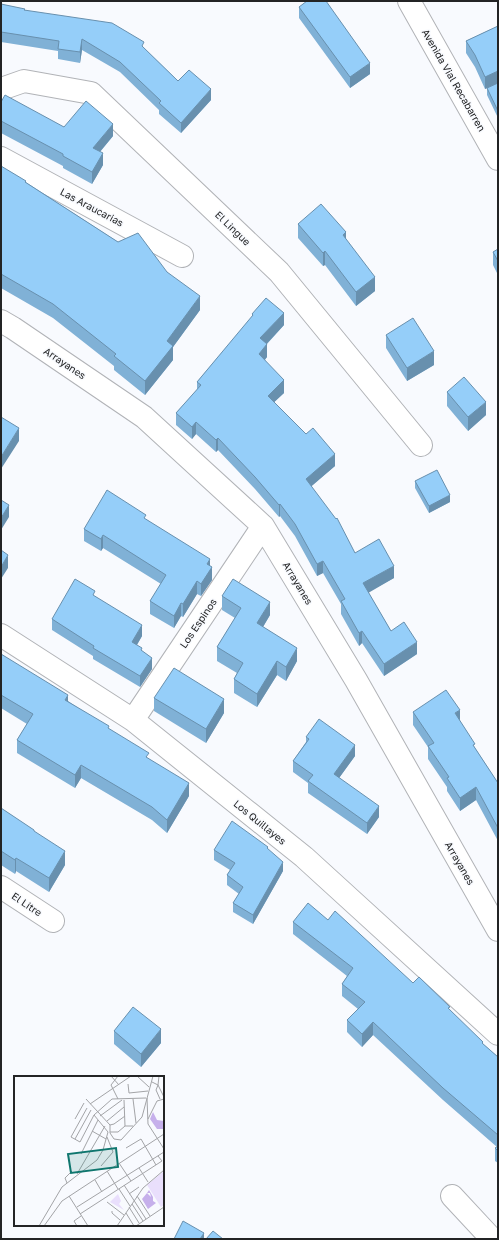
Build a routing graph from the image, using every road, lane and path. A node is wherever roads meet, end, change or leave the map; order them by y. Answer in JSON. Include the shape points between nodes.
{"nodes":[{"id":1,"x":409,"y":1,"type":"edge"},
{"id":2,"x":1,"y":89,"type":"edge"},
{"id":3,"x":1,"y":158,"type":"edge"},
{"id":4,"x":498,"y":158,"type":"edge"},
{"id":5,"x":182,"y":256,"type":"dead end"},
{"id":6,"x":1,"y":321,"type":"edge"},
{"id":7,"x":421,"y":445,"type":"dead end"},
{"id":8,"x":263,"y":526,"type":"junction"},
{"id":9,"x":1,"y":635,"type":"edge"},
{"id":10,"x":133,"y":720,"type":"junction"},
{"id":11,"x":1,"y":887,"type":"edge"},
{"id":12,"x":53,"y":921,"type":"dead end"},
{"id":13,"x":498,"y":930,"type":"edge"},
{"id":14,"x":498,"y":1034,"type":"edge"},
{"id":15,"x":452,"y":1196,"type":"dead end"},
{"id":16,"x":492,"y":1239,"type":"edge"}],
"edges":[{"from":1,"to":4,"type":"street","name":"Avenida Vial Recabarren"},
{"from":2,"to":7,"type":"street","name":"El Lingue","via":[[24,81],[90,93],[279,272]]},
{"from":3,"to":5,"type":"street","name":"Las Araucarias"},
{"from":6,"to":8,"type":"street","name":"Arrayanes","via":[[144,417]]},
{"from":8,"to":10,"type":"street","name":"Los Espinos"},
{"from":8,"to":13,"type":"street","name":"Arrayanes","via":[[356,680]]},
{"from":9,"to":10,"type":"street","name":"Los Quillayes"},
{"from":10,"to":14,"type":"street","name":"Los Quillayes","via":[[304,857]]},
{"from":11,"to":12,"type":"street","name":"El Litre"},
{"from":15,"to":16,"type":"street"}]}
